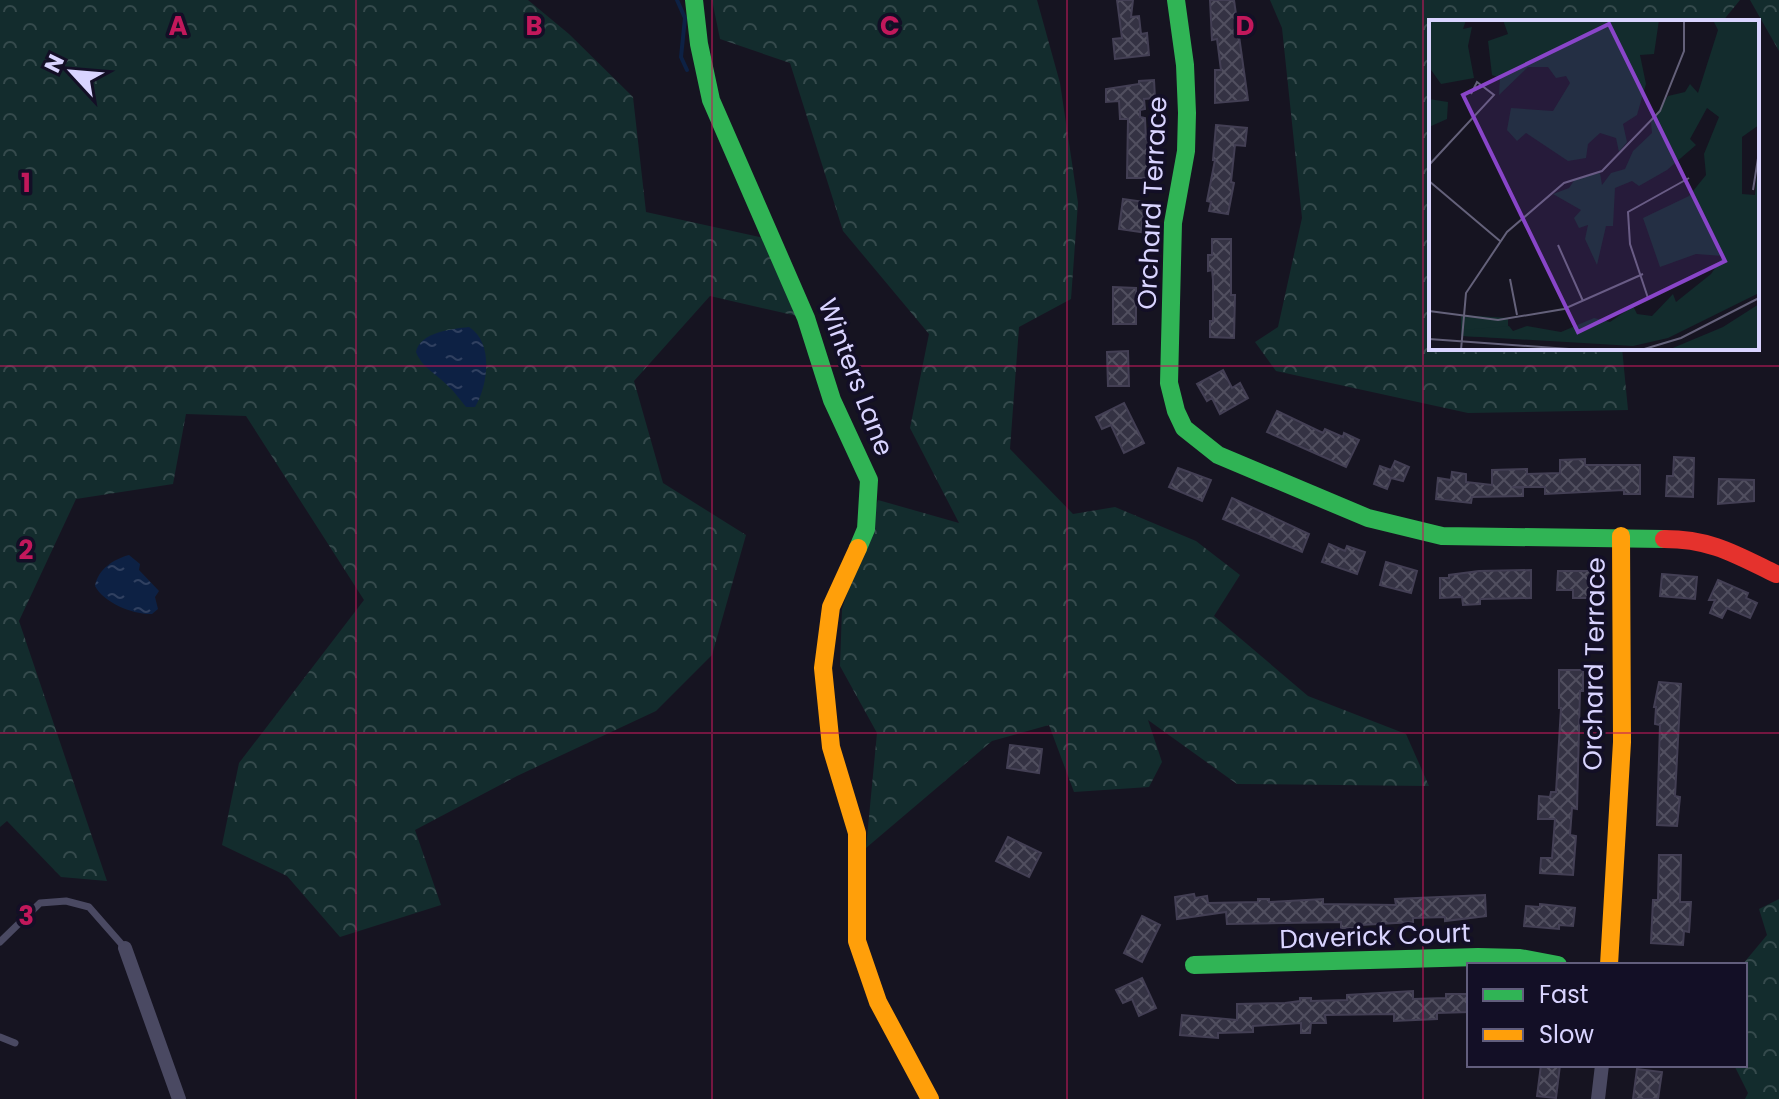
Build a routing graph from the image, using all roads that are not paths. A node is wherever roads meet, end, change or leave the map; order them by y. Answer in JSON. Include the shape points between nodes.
{"nodes":[{"id":1,"x":694,"y":0,"type":"edge"},
{"id":2,"x":1176,"y":0,"type":"edge"},
{"id":3,"x":1621,"y":536,"type":"junction"},
{"id":4,"x":1776,"y":574,"type":"dead end"},
{"id":5,"x":0,"y":942,"type":"edge"},
{"id":6,"x":125,"y":948,"type":"joint"},
{"id":7,"x":1547,"y":963,"type":"edge"},
{"id":8,"x":1609,"y":963,"type":"edge"},
{"id":9,"x":1194,"y":965,"type":"dead end"},
{"id":10,"x":0,"y":1037,"type":"edge"},
{"id":11,"x":15,"y":1043,"type":"dead end"},
{"id":12,"x":1602,"y":1067,"type":"edge"},
{"id":13,"x":179,"y":1099,"type":"edge"},
{"id":14,"x":930,"y":1099,"type":"edge"},
{"id":15,"x":1598,"y":1099,"type":"edge"}],
"edges":[{"from":1,"to":14,"type":"street","name":"Winters Lane","via":[[711,100],[806,318],[832,400],[869,480],[866,529],[831,607],[823,668],[825,699],[831,747],[857,833],[857,941],[878,1002]]},
{"from":2,"to":3,"type":"street","name":"Orchard Terrace","via":[[1187,126],[1173,223],[1169,383],[1184,428],[1218,455],[1393,527],[1442,536]]},
{"from":3,"to":4,"type":"street","via":[[1703,541]]},
{"from":3,"to":8,"type":"street","name":"Orchard Terrace","via":[[1622,742]]},
{"from":5,"to":6,"type":"lane","via":[[40,903],[66,901],[89,907]]},
{"from":6,"to":13,"type":"street"},
{"from":7,"to":9,"type":"street","name":"Daverick Court","via":[[1457,958]]},
{"from":10,"to":11,"type":"lane"},
{"from":12,"to":15,"type":"street"}]}
